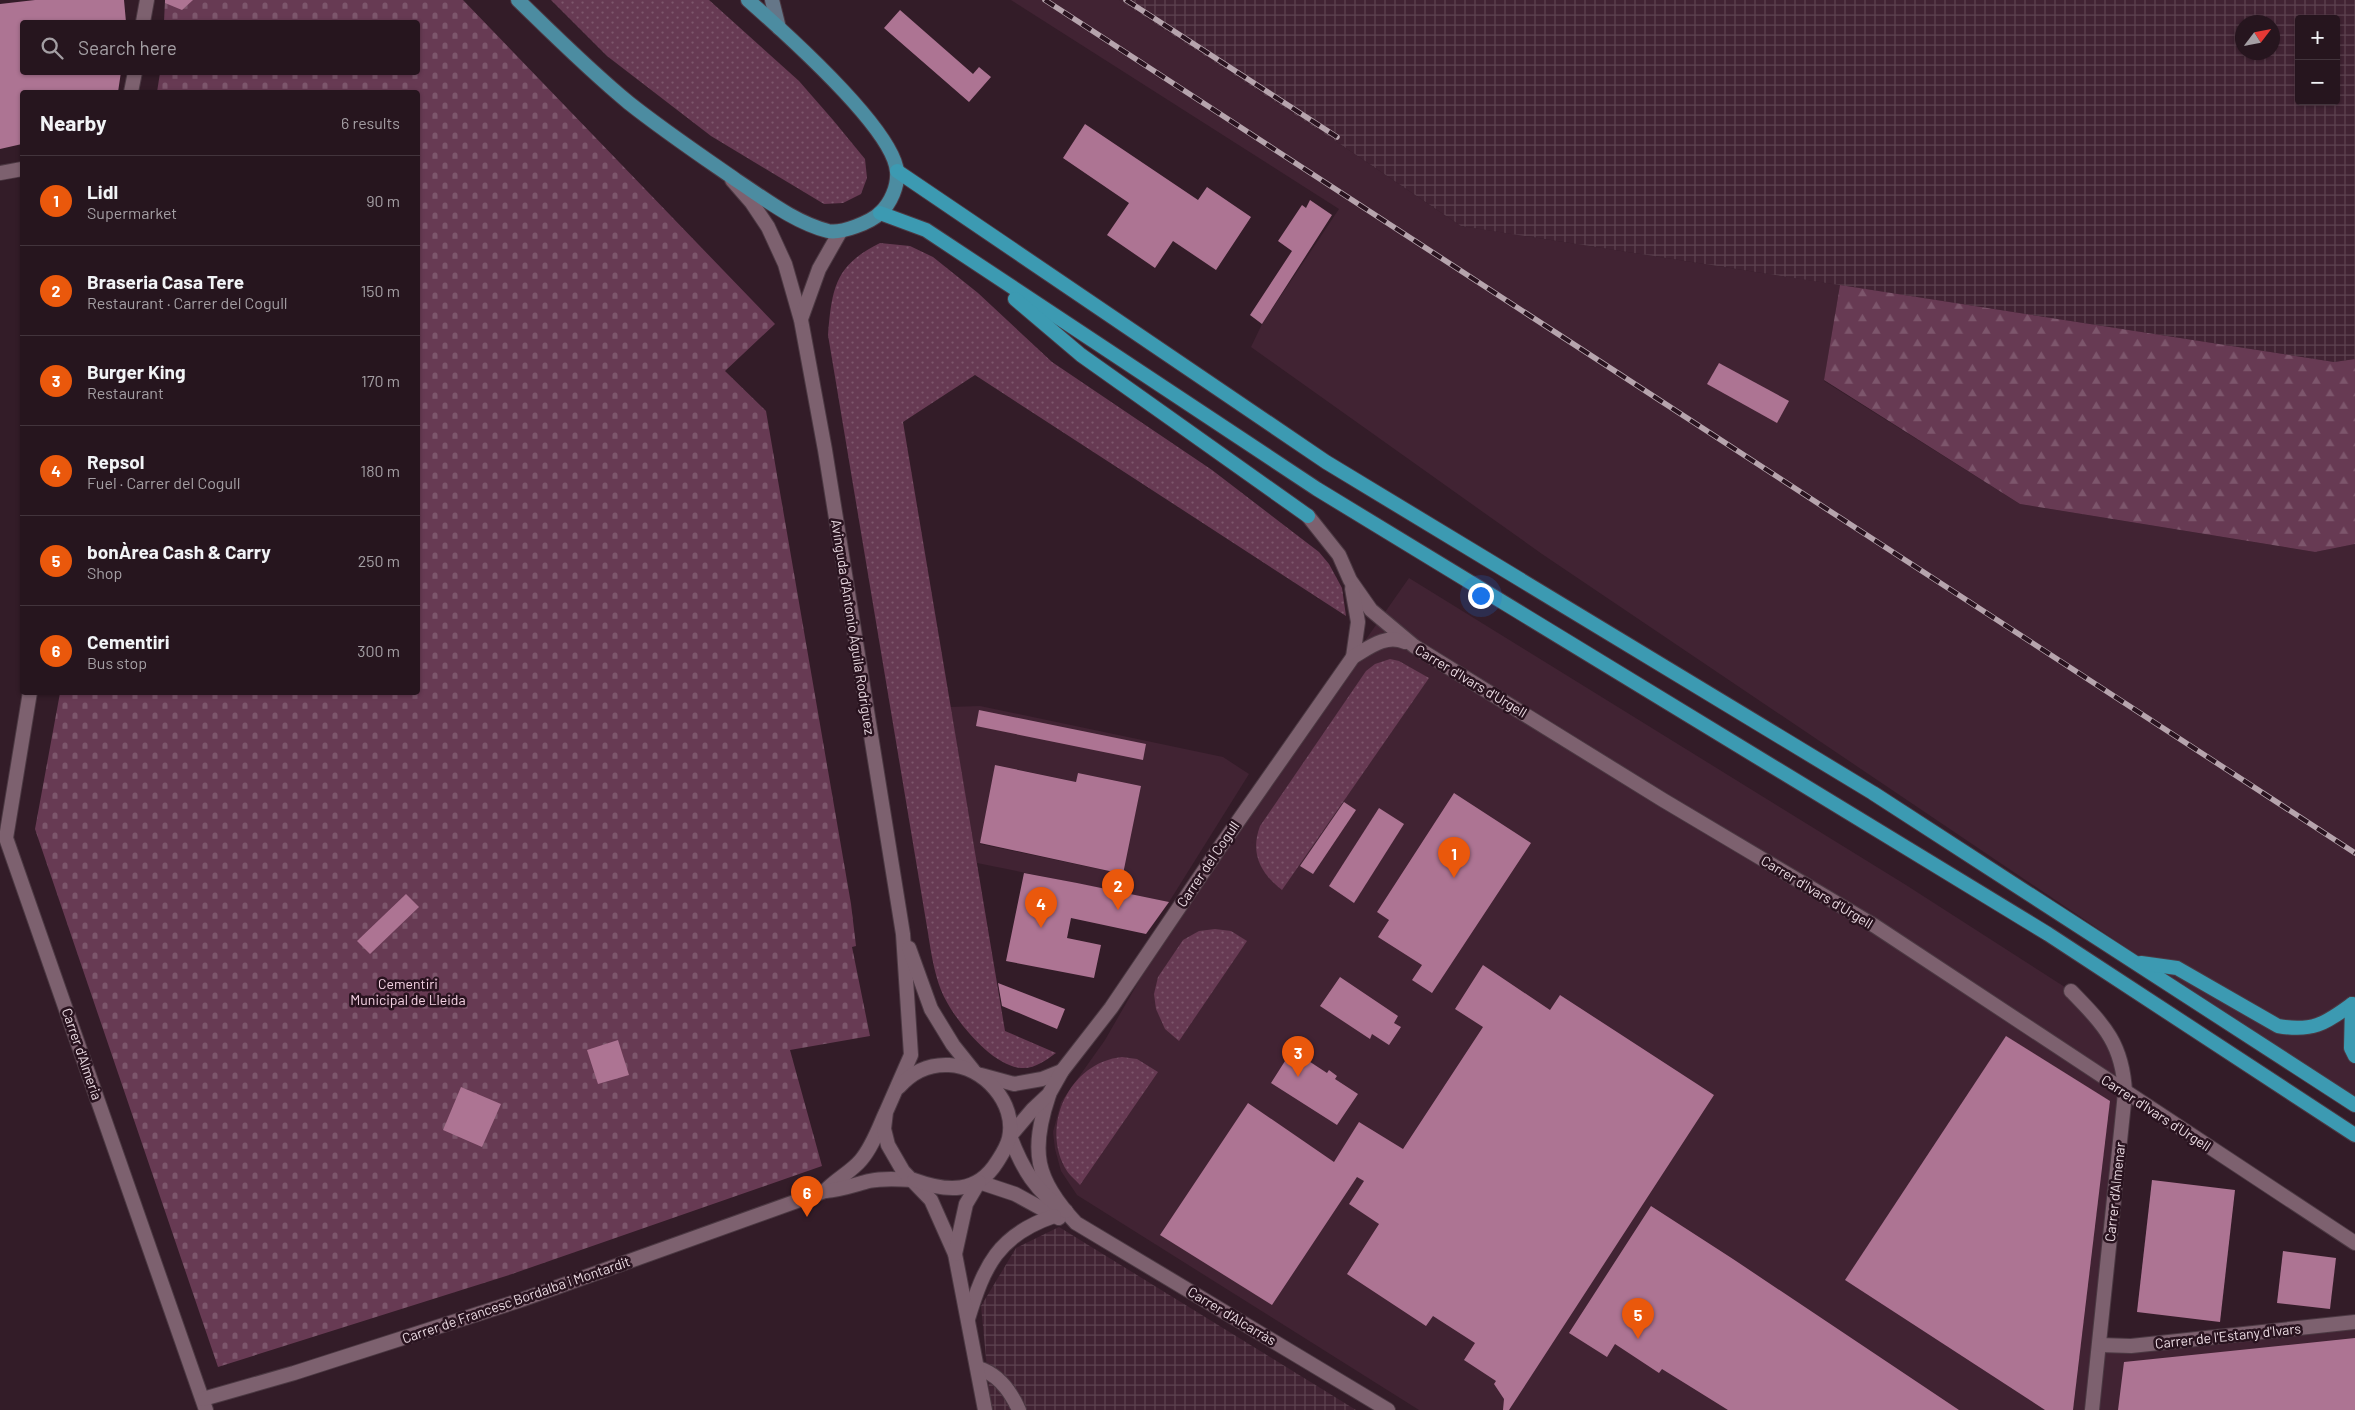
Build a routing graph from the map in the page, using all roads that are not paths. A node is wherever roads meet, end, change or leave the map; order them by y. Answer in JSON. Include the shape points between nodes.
{"nodes":[{"id":1,"x":147,"y":0,"type":"edge"},
{"id":2,"x":518,"y":0,"type":"edge"},
{"id":3,"x":748,"y":0,"type":"edge"},
{"id":4,"x":772,"y":0,"type":"edge"},
{"id":5,"x":143,"y":20,"type":"edge"},
{"id":6,"x":779,"y":28,"type":"junction"},
{"id":7,"x":134,"y":75,"type":"edge"},
{"id":8,"x":131,"y":90,"type":"edge"},
{"id":9,"x":20,"y":170,"type":"edge"},
{"id":10,"x":724,"y":171,"type":"junction"},
{"id":11,"x":897,"y":171,"type":"junction"},
{"id":12,"x":0,"y":173,"type":"edge"},
{"id":13,"x":880,"y":213,"type":"junction"},
{"id":14,"x":840,"y":232,"type":"junction"},
{"id":15,"x":969,"y":259,"type":"junction"},
{"id":16,"x":801,"y":320,"type":"junction"},
{"id":17,"x":1308,"y":516,"type":"joint"},
{"id":18,"x":1350,"y":580,"type":"junction"},
{"id":19,"x":1414,"y":646,"type":"junction"},
{"id":20,"x":1353,"y":656,"type":"junction"},
{"id":21,"x":30,"y":695,"type":"edge"},
{"id":22,"x":904,"y":934,"type":"junction"},
{"id":23,"x":2136,"y":963,"type":"junction"},
{"id":24,"x":2071,"y":991,"type":"dead end"},
{"id":25,"x":2355,"y":1056,"type":"edge"},
{"id":26,"x":1062,"y":1071,"type":"junction"},
{"id":27,"x":977,"y":1072,"type":"junction"},
{"id":28,"x":895,"y":1091,"type":"junction"},
{"id":29,"x":2125,"y":1093,"type":"junction"},
{"id":30,"x":1049,"y":1094,"type":"junction"},
{"id":31,"x":2355,"y":1104,"type":"edge"},
{"id":32,"x":886,"y":1112,"type":"junction"},
{"id":33,"x":2355,"y":1135,"type":"edge"},
{"id":34,"x":1010,"y":1136,"type":"junction"},
{"id":35,"x":913,"y":1180,"type":"junction"},
{"id":36,"x":979,"y":1182,"type":"junction"},
{"id":37,"x":825,"y":1191,"type":"junction"},
{"id":38,"x":1060,"y":1214,"type":"junction"},
{"id":39,"x":2355,"y":1242,"type":"edge"},
{"id":40,"x":955,"y":1254,"type":"junction"},
{"id":41,"x":968,"y":1319,"type":"junction"},
{"id":42,"x":2355,"y":1322,"type":"edge"},
{"id":43,"x":2100,"y":1345,"type":"junction"},
{"id":44,"x":978,"y":1368,"type":"junction"},
{"id":45,"x":205,"y":1404,"type":"edge"},
{"id":46,"x":985,"y":1410,"type":"edge"},
{"id":47,"x":1020,"y":1410,"type":"edge"},
{"id":48,"x":1388,"y":1410,"type":"edge"},
{"id":49,"x":2092,"y":1410,"type":"edge"}],
"edges":[{"from":1,"to":5,"type":"street"},
{"from":2,"to":10,"type":"main road","via":[[629,103]]},
{"from":3,"to":6,"type":"main road"},
{"from":4,"to":6,"type":"main road"},
{"from":6,"to":11,"type":"main road","via":[[823,70],[882,138]]},
{"from":7,"to":8,"type":"street"},
{"from":9,"to":12,"type":"street"},
{"from":10,"to":14,"type":"main road","via":[[782,210],[812,225]]},
{"from":10,"to":16,"type":"street","name":"Avinguda d'Antonio Águila Rodríguez","via":[[768,227],[785,264]]},
{"from":11,"to":13,"type":"main road","via":[[892,196]]},
{"from":11,"to":23,"type":"highway","via":[[1326,462],[1873,793]]},
{"from":13,"to":14,"type":"main road"},
{"from":13,"to":15,"type":"highway","via":[[926,230]]},
{"from":14,"to":16,"type":"street","name":"Avinguda d'Antonio Águila Rodríguez","via":[[818,269]]},
{"from":15,"to":17,"type":"highway","via":[[1081,355]]},
{"from":15,"to":33,"type":"highway","via":[[1317,488],[2048,934]]},
{"from":16,"to":22,"type":"street","name":"Avinguda d'Antonio Águila Rodríguez"},
{"from":17,"to":18,"type":"street","name":"Carrer d'Ivars d'Urgell","via":[[1340,555]]},
{"from":18,"to":19,"type":"street","name":"Carrer d'Ivars d'Urgell","via":[[1371,610]]},
{"from":18,"to":20,"type":"street","via":[[1358,622]]},
{"from":19,"to":20,"type":"street","via":[[1396,638],[1387,639]]},
{"from":19,"to":29,"type":"street","name":"Carrer d'Ivars d'Urgell","via":[[1875,926]]},
{"from":20,"to":26,"type":"street","name":"Carrer del Cogull","via":[[1111,1008]]},
{"from":21,"to":45,"type":"street","name":"Carrer d'Almeria","via":[[6,838]]},
{"from":22,"to":27,"type":"street","name":"Avinguda d'Antonio Águila Rodríguez","via":[[931,1009],[954,1045]]},
{"from":22,"to":28,"type":"street","name":"Avinguda d'Antonio Águila Rodríguez","via":[[911,1055]]},
{"from":23,"to":25,"type":"highway","via":[[2177,968],[2278,1026],[2310,1028],[2352,1004],[2351,1048]]},
{"from":23,"to":31,"type":"highway"},
{"from":24,"to":29,"type":"street","name":"Carrer d'Almenar","via":[[2108,1030],[2124,1071]]},
{"from":26,"to":27,"type":"street","via":[[1014,1084]]},
{"from":26,"to":30,"type":"street","name":"Carrer del Cogull"},
{"from":27,"to":28,"type":"street","via":[[956,1065],[939,1064],[907,1078]]},
{"from":27,"to":34,"type":"street","name":"Avinguda d'Antonio Águila Rodríguez","via":[[995,1088],[1004,1105],[1010,1120]]},
{"from":28,"to":32,"type":"street"},
{"from":29,"to":39,"type":"street","name":"Carrer d'Ivars d'Urgell"},
{"from":29,"to":43,"type":"street","name":"Carrer d'Almenar"},
{"from":30,"to":34,"type":"street","name":"Carrer del Cogull"},
{"from":30,"to":38,"type":"street","name":"Carrer d'Alcarràs","via":[[1041,1118],[1037,1149],[1042,1172]]},
{"from":32,"to":35,"type":"street","via":[[884,1129],[888,1145],[903,1171]]},
{"from":32,"to":37,"type":"street","name":"Carrer de Francesc Bordalba i Montardit","via":[[860,1162],[834,1180]]},
{"from":34,"to":36,"type":"street","via":[[990,1173]]},
{"from":34,"to":38,"type":"street","name":"Carrer d'Alcarràs","via":[[1020,1162],[1034,1184]]},
{"from":35,"to":36,"type":"street","via":[[933,1187],[955,1188]]},
{"from":35,"to":37,"type":"street","name":"Carrer de Francesc Bordalba i Montardit","via":[[892,1178]]},
{"from":35,"to":40,"type":"street","via":[[931,1200]]},
{"from":36,"to":38,"type":"street","name":"Carrer d'Alcarràs"},
{"from":36,"to":40,"type":"street","via":[[966,1204]]},
{"from":37,"to":45,"type":"street","name":"Carrer de Francesc Bordalba i Montardit","via":[[537,1295]]},
{"from":38,"to":41,"type":"street","via":[[1026,1227],[993,1258],[980,1280]]},
{"from":38,"to":48,"type":"street","name":"Carrer d'Alcarràs"},
{"from":40,"to":41,"type":"street"},
{"from":41,"to":44,"type":"street"},
{"from":42,"to":43,"type":"street","name":"Carrer de l'Estany d'Ivars","via":[[2131,1346]]},
{"from":43,"to":49,"type":"street","name":"Carrer d'Almenar"},
{"from":44,"to":46,"type":"street"},
{"from":44,"to":47,"type":"street","via":[[997,1378]]}]}
